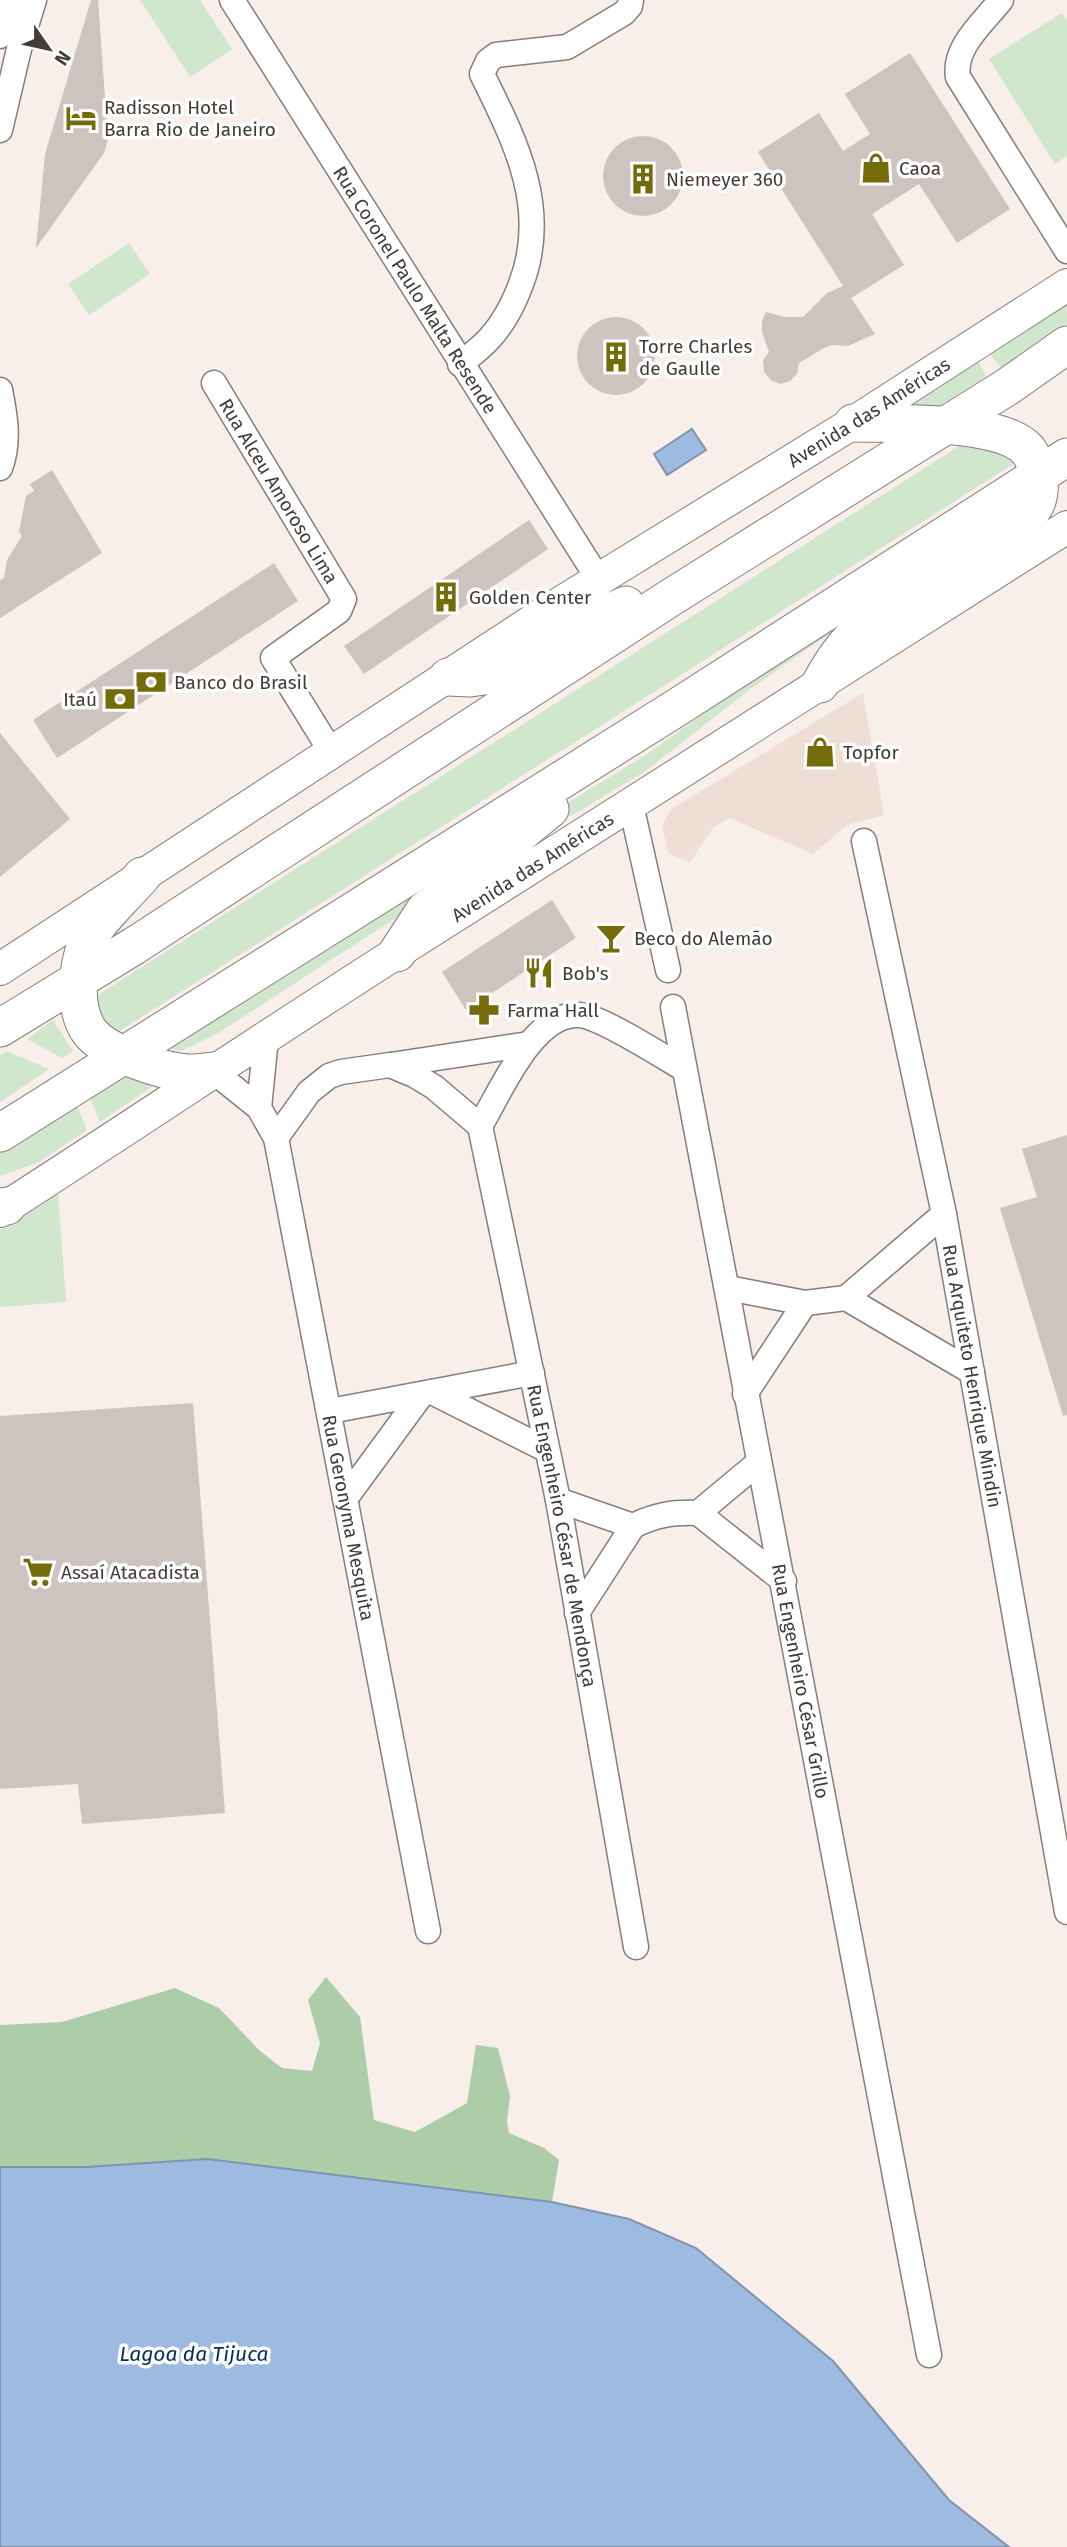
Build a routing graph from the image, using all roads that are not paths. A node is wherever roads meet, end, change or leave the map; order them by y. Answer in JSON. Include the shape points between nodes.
{"nodes":[{"id":1,"x":11,"y":0,"type":"edge"},
{"id":2,"x":34,"y":0,"type":"edge"},
{"id":3,"x":232,"y":0,"type":"edge"},
{"id":4,"x":631,"y":0,"type":"edge"},
{"id":5,"x":1001,"y":0,"type":"edge"},
{"id":6,"x":0,"y":36,"type":"edge"},
{"id":7,"x":0,"y":130,"type":"edge"},
{"id":8,"x":1067,"y":251,"type":"edge"},
{"id":9,"x":1067,"y":285,"type":"edge"},
{"id":10,"x":1067,"y":345,"type":"edge"},
{"id":11,"x":460,"y":364,"type":"junction"},
{"id":12,"x":214,"y":383,"type":"dead end"},
{"id":13,"x":0,"y":390,"type":"edge"},
{"id":14,"x":853,"y":423,"type":"junction"},
{"id":15,"x":945,"y":425,"type":"junction"},
{"id":16,"x":1053,"y":466,"type":"edge"},
{"id":17,"x":0,"y":468,"type":"edge"},
{"id":18,"x":1067,"y":527,"type":"edge"},
{"id":19,"x":599,"y":580,"type":"junction"},
{"id":20,"x":673,"y":596,"type":"junction"},
{"id":21,"x":448,"y":677,"type":"junction"},
{"id":22,"x":820,"y":684,"type":"junction"},
{"id":23,"x":676,"y":708,"type":"junction"},
{"id":24,"x":332,"y":753,"type":"junction"},
{"id":25,"x":631,"y":805,"type":"junction"},
{"id":26,"x":864,"y":841,"type":"dead end"},
{"id":27,"x":142,"y":876,"type":"junction"},
{"id":28,"x":397,"y":953,"type":"junction"},
{"id":29,"x":0,"y":969,"type":"edge"},
{"id":30,"x":668,"y":970,"type":"dead end"},
{"id":31,"x":80,"y":978,"type":"junction"},
{"id":32,"x":673,"y":1007,"type":"dead end"},
{"id":33,"x":0,"y":1028,"type":"edge"},
{"id":34,"x":266,"y":1038,"type":"junction"},
{"id":35,"x":528,"y":1044,"type":"junction"},
{"id":36,"x":125,"y":1054,"type":"junction"},
{"id":37,"x":390,"y":1065,"type":"junction"},
{"id":38,"x":684,"y":1069,"type":"junction"},
{"id":39,"x":213,"y":1071,"type":"junction"},
{"id":40,"x":259,"y":1108,"type":"junction"},
{"id":41,"x":480,"y":1126,"type":"junction"},
{"id":42,"x":0,"y":1133,"type":"edge"},
{"id":43,"x":276,"y":1138,"type":"junction"},
{"id":44,"x":2,"y":1208,"type":"edge"},
{"id":45,"x":944,"y":1213,"type":"junction"},
{"id":46,"x":728,"y":1287,"type":"junction"},
{"id":47,"x":846,"y":1298,"type":"junction"},
{"id":48,"x":805,"y":1303,"type":"junction"},
{"id":49,"x":972,"y":1372,"type":"junction"},
{"id":50,"x":532,"y":1373,"type":"junction"},
{"id":51,"x":427,"y":1393,"type":"junction"},
{"id":52,"x":745,"y":1394,"type":"junction"},
{"id":53,"x":330,"y":1411,"type":"junction"},
{"id":54,"x":547,"y":1450,"type":"junction"},
{"id":55,"x":758,"y":1463,"type":"junction"},
{"id":56,"x":345,"y":1499,"type":"junction"},
{"id":57,"x":558,"y":1500,"type":"junction"},
{"id":58,"x":698,"y":1513,"type":"junction"},
{"id":59,"x":633,"y":1526,"type":"junction"},
{"id":60,"x":783,"y":1580,"type":"junction"},
{"id":61,"x":577,"y":1613,"type":"junction"},
{"id":62,"x":1058,"y":1807,"type":"edge"},
{"id":63,"x":1067,"y":1912,"type":"edge"},
{"id":64,"x":428,"y":1931,"type":"dead end"},
{"id":65,"x":636,"y":1947,"type":"dead end"},
{"id":66,"x":929,"y":2355,"type":"dead end"}],
"edges":[{"from":1,"to":6,"type":"street"},
{"from":2,"to":7,"type":"street"},
{"from":3,"to":11,"type":"street","name":"Rua Coronel Paulo Malta Resende"},
{"from":4,"to":11,"type":"street","via":[[624,13],[567,47],[496,55],[488,61],[482,74],[523,167],[532,208],[532,246],[513,304],[489,339]]},
{"from":5,"to":8,"type":"street","via":[[962,49],[958,77]]},
{"from":9,"to":14,"type":"main road","name":"Avenida das Américas"},
{"from":10,"to":15,"type":"highway"},
{"from":11,"to":19,"type":"street","name":"Rua Coronel Paulo Malta Resende"},
{"from":12,"to":24,"type":"street","name":"Rua Alceu Amoroso Lima","via":[[344,599],[339,611],[273,658]]},
{"from":13,"to":17,"type":"street","via":[[6,421]]},
{"from":14,"to":15,"type":"highway"},
{"from":14,"to":19,"type":"main road","name":"Avenida das Américas"},
{"from":15,"to":16,"type":"highway","via":[[1004,436]]},
{"from":15,"to":20,"type":"highway"},
{"from":16,"to":22,"type":"highway","via":[[1030,515],[861,629],[833,660]]},
{"from":16,"to":23,"type":"highway"},
{"from":18,"to":22,"type":"main road","name":"Avenida das Américas"},
{"from":19,"to":21,"type":"main road","name":"Avenida das Américas"},
{"from":20,"to":21,"type":"highway","via":[[643,596],[556,635],[492,674]]},
{"from":20,"to":31,"type":"highway"},
{"from":21,"to":24,"type":"main road","name":"Avenida das Américas"},
{"from":22,"to":25,"type":"main road","name":"Avenida das Américas"},
{"from":23,"to":28,"type":"highway","via":[[644,748],[547,811],[488,865],[425,910]]},
{"from":23,"to":36,"type":"highway"},
{"from":24,"to":27,"type":"main road","name":"Avenida das Américas"},
{"from":25,"to":28,"type":"main road","name":"Avenida das Américas"},
{"from":25,"to":30,"type":"street"},
{"from":26,"to":45,"type":"street","name":"Rua Arquiteto Henrique Mindin"},
{"from":27,"to":29,"type":"main road","name":"Avenida das Américas"},
{"from":27,"to":31,"type":"highway","via":[[88,940]]},
{"from":28,"to":34,"type":"main road","name":"Avenida das Américas"},
{"from":31,"to":33,"type":"highway"},
{"from":31,"to":36,"type":"highway","via":[[79,1000],[89,1031]]},
{"from":32,"to":38,"type":"street","name":"Rua Engenheiro César Grillo"},
{"from":34,"to":39,"type":"main road","name":"Avenida das Américas"},
{"from":34,"to":40,"type":"street"},
{"from":35,"to":37,"type":"street"},
{"from":35,"to":38,"type":"street","via":[[559,1017],[579,1015],[598,1020]]},
{"from":35,"to":41,"type":"street"},
{"from":36,"to":39,"type":"highway","via":[[187,1073]]},
{"from":36,"to":42,"type":"highway"},
{"from":37,"to":41,"type":"street","via":[[434,1087]]},
{"from":37,"to":43,"type":"street","via":[[329,1076],[309,1092]]},
{"from":38,"to":46,"type":"street","name":"Rua Engenheiro César Grillo"},
{"from":39,"to":40,"type":"street","name":"Rua Geronyma Mesquita"},
{"from":39,"to":44,"type":"main road","name":"Avenida das Américas"},
{"from":40,"to":43,"type":"street","name":"Rua Geronyma Mesquita"},
{"from":41,"to":50,"type":"street","name":"Rua Engenheiro César de Mendonça"},
{"from":43,"to":53,"type":"street","name":"Rua Geronyma Mesquita"},
{"from":45,"to":47,"type":"street"},
{"from":45,"to":49,"type":"street","name":"Rua Arquiteto Henrique Mindin"},
{"from":46,"to":48,"type":"street"},
{"from":46,"to":52,"type":"street","name":"Rua Engenheiro César Grillo"},
{"from":47,"to":48,"type":"street"},
{"from":47,"to":49,"type":"street"},
{"from":48,"to":52,"type":"street"},
{"from":49,"to":62,"type":"street","name":"Rua Arquiteto Henrique Mindin"},
{"from":50,"to":51,"type":"street"},
{"from":50,"to":54,"type":"street","name":"Rua Engenheiro César de Mendonça"},
{"from":51,"to":53,"type":"street"},
{"from":51,"to":54,"type":"street"},
{"from":51,"to":56,"type":"street"},
{"from":52,"to":55,"type":"street","name":"Rua Engenheiro César Grillo"},
{"from":53,"to":56,"type":"street","name":"Rua Geronyma Mesquita"},
{"from":54,"to":57,"type":"street","name":"Rua Engenheiro César de Mendonça"},
{"from":55,"to":58,"type":"street"},
{"from":55,"to":60,"type":"street","name":"Rua Engenheiro César Grillo"},
{"from":56,"to":64,"type":"street","name":"Rua Geronyma Mesquita"},
{"from":57,"to":59,"type":"street"},
{"from":57,"to":61,"type":"street","name":"Rua Engenheiro César de Mendonça"},
{"from":58,"to":59,"type":"street","via":[[661,1515]]},
{"from":58,"to":60,"type":"street"},
{"from":59,"to":61,"type":"street"},
{"from":60,"to":66,"type":"street","name":"Rua Engenheiro César Grillo"},
{"from":61,"to":65,"type":"street","name":"Rua Engenheiro César de Mendonça"},
{"from":62,"to":63,"type":"street","name":"Rua Arquiteto Henrique Mindin"}]}
